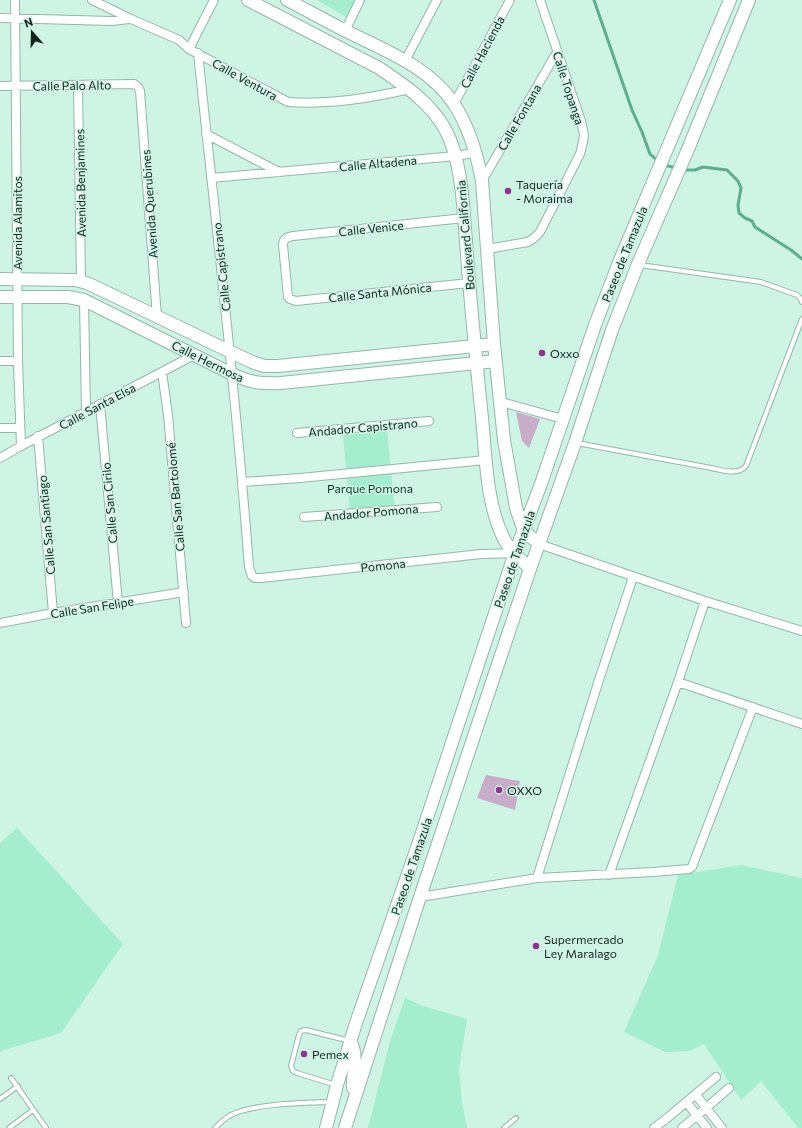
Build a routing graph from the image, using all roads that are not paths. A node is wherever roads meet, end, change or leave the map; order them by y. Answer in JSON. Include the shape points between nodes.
{"nodes":[{"id":1,"x":15,"y":0,"type":"edge"},
{"id":2,"x":92,"y":0,"type":"edge"},
{"id":3,"x":214,"y":0,"type":"edge"},
{"id":4,"x":248,"y":0,"type":"edge"},
{"id":5,"x":287,"y":0,"type":"edge"},
{"id":6,"x":360,"y":0,"type":"edge"},
{"id":7,"x":437,"y":0,"type":"edge"},
{"id":8,"x":510,"y":0,"type":"edge"},
{"id":9,"x":540,"y":0,"type":"edge"},
{"id":10,"x":730,"y":0,"type":"edge"},
{"id":11,"x":749,"y":0,"type":"edge"},
{"id":12,"x":0,"y":18,"type":"edge"},
{"id":13,"x":15,"y":18,"type":"junction"},
{"id":14,"x":131,"y":19,"type":"junction"},
{"id":15,"x":345,"y":31,"type":"junction"},
{"id":16,"x":189,"y":48,"type":"junction"},
{"id":17,"x":557,"y":52,"type":"junction"},
{"id":18,"x":198,"y":53,"type":"junction"},
{"id":19,"x":405,"y":61,"type":"junction"},
{"id":20,"x":16,"y":85,"type":"junction"},
{"id":21,"x":78,"y":85,"type":"junction"},
{"id":22,"x":0,"y":86,"type":"edge"},
{"id":23,"x":410,"y":89,"type":"junction"},
{"id":24,"x":140,"y":90,"type":"joint"},
{"id":25,"x":454,"y":104,"type":"junction"},
{"id":26,"x":206,"y":134,"type":"junction"},
{"id":27,"x":476,"y":153,"type":"junction"},
{"id":28,"x":456,"y":156,"type":"junction"},
{"id":29,"x":280,"y":173,"type":"junction"},
{"id":30,"x":211,"y":178,"type":"junction"},
{"id":31,"x":482,"y":181,"type":"junction"},
{"id":32,"x":464,"y":218,"type":"junction"},
{"id":33,"x":487,"y":249,"type":"junction"},
{"id":34,"x":638,"y":264,"type":"junction"},
{"id":35,"x":0,"y":279,"type":"edge"},
{"id":36,"x":18,"y":280,"type":"junction"},
{"id":37,"x":81,"y":281,"type":"junction"},
{"id":38,"x":469,"y":283,"type":"junction"},
{"id":39,"x":0,"y":297,"type":"edge"},
{"id":40,"x":18,"y":297,"type":"junction"},
{"id":41,"x":290,"y":299,"type":"joint"},
{"id":42,"x":84,"y":300,"type":"junction"},
{"id":43,"x":802,"y":302,"type":"edge"},
{"id":44,"x":157,"y":317,"type":"junction"},
{"id":45,"x":802,"y":319,"type":"edge"},
{"id":46,"x":494,"y":344,"type":"junction"},
{"id":47,"x":474,"y":346,"type":"junction"},
{"id":48,"x":230,"y":351,"type":"junction"},
{"id":49,"x":194,"y":355,"type":"junction"},
{"id":50,"x":496,"y":361,"type":"junction"},
{"id":51,"x":0,"y":362,"type":"edge"},
{"id":52,"x":18,"y":362,"type":"junction"},
{"id":53,"x":476,"y":364,"type":"junction"},
{"id":54,"x":162,"y":372,"type":"junction"},
{"id":55,"x":232,"y":374,"type":"junction"},
{"id":56,"x":501,"y":402,"type":"junction"},
{"id":57,"x":100,"y":404,"type":"junction"},
{"id":58,"x":86,"y":412,"type":"junction"},
{"id":59,"x":563,"y":419,"type":"junction"},
{"id":60,"x":429,"y":421,"type":"dead end"},
{"id":61,"x":0,"y":428,"type":"edge"},
{"id":62,"x":20,"y":428,"type":"junction"},
{"id":63,"x":297,"y":433,"type":"dead end"},
{"id":64,"x":38,"y":436,"type":"junction"},
{"id":65,"x":575,"y":443,"type":"junction"},
{"id":66,"x":20,"y":446,"type":"junction"},
{"id":67,"x":0,"y":458,"type":"edge"},
{"id":68,"x":486,"y":460,"type":"junction"},
{"id":69,"x":242,"y":482,"type":"junction"},
{"id":70,"x":437,"y":506,"type":"dead end"},
{"id":71,"x":304,"y":517,"type":"dead end"},
{"id":72,"x":524,"y":531,"type":"junction"},
{"id":73,"x":538,"y":544,"type":"junction"},
{"id":74,"x":515,"y":553,"type":"junction"},
{"id":75,"x":530,"y":569,"type":"junction"},
{"id":76,"x":252,"y":576,"type":"joint"},
{"id":77,"x":633,"y":576,"type":"junction"},
{"id":78,"x":184,"y":592,"type":"junction"},
{"id":79,"x":705,"y":601,"type":"junction"},
{"id":80,"x":118,"y":603,"type":"junction"},
{"id":81,"x":53,"y":613,"type":"junction"},
{"id":82,"x":0,"y":623,"type":"edge"},
{"id":83,"x":186,"y":623,"type":"dead end"},
{"id":84,"x":802,"y":632,"type":"edge"},
{"id":85,"x":678,"y":682,"type":"junction"},
{"id":86,"x":753,"y":708,"type":"junction"},
{"id":87,"x":802,"y":724,"type":"edge"},
{"id":88,"x":419,"y":842,"type":"junction"},
{"id":89,"x":437,"y":848,"type":"junction"},
{"id":90,"x":609,"y":875,"type":"junction"},
{"id":91,"x":537,"y":878,"type":"junction"},
{"id":92,"x":420,"y":897,"type":"junction"},
{"id":93,"x":350,"y":1041,"type":"junction"},
{"id":94,"x":11,"y":1078,"type":"dead end"},
{"id":95,"x":716,"y":1078,"type":"dead end"},
{"id":96,"x":337,"y":1085,"type":"junction"},
{"id":97,"x":18,"y":1086,"type":"junction"},
{"id":98,"x":729,"y":1088,"type":"dead end"},
{"id":99,"x":696,"y":1095,"type":"junction"},
{"id":100,"x":0,"y":1098,"type":"edge"},
{"id":101,"x":353,"y":1099,"type":"junction"},
{"id":102,"x":332,"y":1102,"type":"junction"},
{"id":103,"x":687,"y":1102,"type":"junction"},
{"id":104,"x":706,"y":1108,"type":"junction"},
{"id":105,"x":33,"y":1110,"type":"junction"},
{"id":106,"x":697,"y":1116,"type":"junction"},
{"id":107,"x":516,"y":1118,"type":"dead end"},
{"id":108,"x":9,"y":1128,"type":"edge"},
{"id":109,"x":46,"y":1128,"type":"edge"},
{"id":110,"x":215,"y":1128,"type":"edge"},
{"id":111,"x":326,"y":1128,"type":"edge"},
{"id":112,"x":345,"y":1128,"type":"edge"},
{"id":113,"x":504,"y":1128,"type":"edge"},
{"id":114,"x":654,"y":1128,"type":"edge"},
{"id":115,"x":682,"y":1128,"type":"edge"},
{"id":116,"x":707,"y":1128,"type":"edge"},
{"id":117,"x":722,"y":1128,"type":"edge"}],
"edges":[{"from":1,"to":13,"type":"street","name":"Avenida Alamitos"},
{"from":2,"to":14,"type":"street","name":"Calle Ventura"},
{"from":3,"to":16,"type":"street"},
{"from":4,"to":23,"type":"main road","name":"Boulevard California","via":[[379,68]]},
{"from":5,"to":15,"type":"main road","name":"Boulevard California"},
{"from":6,"to":15,"type":"street"},
{"from":7,"to":19,"type":"street"},
{"from":8,"to":25,"type":"street","name":"Calle Hacienda"},
{"from":9,"to":17,"type":"street","name":"Calle Topanga"},
{"from":10,"to":59,"type":"main road","name":"Paseo de Tamazula","via":[[620,260]]},
{"from":11,"to":34,"type":"main road","name":"Paseo de Tamazula"},
{"from":12,"to":13,"type":"street"},
{"from":13,"to":14,"type":"street","via":[[112,21]]},
{"from":13,"to":20,"type":"street","name":"Avenida Alamitos"},
{"from":14,"to":16,"type":"street","name":"Calle Ventura","via":[[179,40]]},
{"from":15,"to":19,"type":"main road","name":"Boulevard California"},
{"from":16,"to":18,"type":"street","name":"Calle Ventura"},
{"from":17,"to":31,"type":"street","name":"Calle Fontana"},
{"from":17,"to":33,"type":"street","name":"Calle Topanga","via":[[581,121],[584,135],[580,154],[540,232],[528,242]]},
{"from":18,"to":23,"type":"street","name":"Calle Ventura","via":[[288,102],[370,98]]},
{"from":18,"to":26,"type":"street","name":"Calle Capistrano"},
{"from":19,"to":25,"type":"main road","name":"Boulevard California","via":[[426,74]]},
{"from":20,"to":21,"type":"street","name":"Calle Palo Alto"},
{"from":20,"to":22,"type":"street","name":"Calle Palo Alto"},
{"from":20,"to":36,"type":"street","name":"Avenida Alamitos"},
{"from":21,"to":24,"type":"street","name":"Calle Palo Alto","via":[[134,84]]},
{"from":21,"to":37,"type":"street","name":"Avenida Benjamines"},
{"from":23,"to":28,"type":"main road","name":"Boulevard California","via":[[436,115],[451,141]]},
{"from":24,"to":44,"type":"street","name":"Avenida Querubines"},
{"from":25,"to":27,"type":"main road","name":"Boulevard California","via":[[471,136]]},
{"from":26,"to":29,"type":"street"},
{"from":26,"to":30,"type":"street","name":"Calle Capistrano"},
{"from":27,"to":28,"type":"street","name":"Calle Altadena"},
{"from":27,"to":31,"type":"main road","name":"Boulevard California"},
{"from":28,"to":29,"type":"street","name":"Calle Altadena"},
{"from":28,"to":32,"type":"main road","name":"Boulevard California"},
{"from":29,"to":30,"type":"street","name":"Calle Altadena"},
{"from":30,"to":48,"type":"street","name":"Calle Capistrano"},
{"from":31,"to":33,"type":"main road","name":"Boulevard California"},
{"from":32,"to":38,"type":"main road","name":"Boulevard California"},
{"from":32,"to":41,"type":"street","name":"Calle Venice","via":[[292,236],[285,239],[283,245]]},
{"from":33,"to":46,"type":"main road","name":"Boulevard California"},
{"from":34,"to":43,"type":"lane","via":[[761,282],[797,295]]},
{"from":34,"to":65,"type":"main road","name":"Paseo de Tamazula","via":[[612,330]]},
{"from":35,"to":36,"type":"main road","name":"Calle Hermosa"},
{"from":36,"to":37,"type":"main road","name":"Calle Hermosa"},
{"from":36,"to":40,"type":"street","name":"Avenida Alamitos"},
{"from":37,"to":44,"type":"main road","name":"Calle Hermosa"},
{"from":38,"to":41,"type":"street","name":"Calle Santa Mónica","via":[[296,301]]},
{"from":38,"to":47,"type":"main road","name":"Boulevard California"},
{"from":39,"to":40,"type":"main road","name":"Calle Hermosa"},
{"from":40,"to":42,"type":"main road","name":"Calle Hermosa","via":[[68,297]]},
{"from":40,"to":52,"type":"street","name":"Avenida Alamitos"},
{"from":42,"to":49,"type":"main road","name":"Calle Hermosa"},
{"from":42,"to":58,"type":"street"},
{"from":44,"to":48,"type":"main road","name":"Calle Hermosa"},
{"from":45,"to":65,"type":"lane","via":[[743,470],[730,472]]},
{"from":46,"to":47,"type":"main road","name":"Calle Hermosa"},
{"from":46,"to":50,"type":"main road","name":"Boulevard California"},
{"from":47,"to":48,"type":"main road","name":"Calle Hermosa","via":[[278,366],[264,366]]},
{"from":47,"to":53,"type":"main road","name":"Boulevard California"},
{"from":48,"to":55,"type":"street","name":"Calle Capistrano"},
{"from":49,"to":54,"type":"street","name":"Calle Santa Elsa"},
{"from":49,"to":55,"type":"main road","name":"Calle Hermosa"},
{"from":50,"to":53,"type":"main road","name":"Calle Hermosa"},
{"from":50,"to":56,"type":"main road","name":"Boulevard California"},
{"from":51,"to":52,"type":"street"},
{"from":52,"to":62,"type":"street","name":"Avenida Alamitos"},
{"from":53,"to":55,"type":"main road","name":"Calle Hermosa","via":[[262,384]]},
{"from":53,"to":68,"type":"main road","name":"Boulevard California"},
{"from":54,"to":57,"type":"street","name":"Calle Santa Elsa"},
{"from":54,"to":78,"type":"street","name":"Calle San Bartolomé"},
{"from":55,"to":69,"type":"street","name":"Calle Capistrano"},
{"from":56,"to":59,"type":"street"},
{"from":56,"to":72,"type":"main road","name":"Boulevard California","via":[[504,440],[516,508]]},
{"from":57,"to":58,"type":"street","name":"Calle Santa Elsa"},
{"from":57,"to":80,"type":"street","name":"Calle San Cirilo"},
{"from":58,"to":64,"type":"street","name":"Calle Santa Elsa"},
{"from":59,"to":72,"type":"main road","name":"Paseo de Tamazula"},
{"from":60,"to":63,"type":"street","name":"Andador Capistrano"},
{"from":61,"to":62,"type":"street"},
{"from":62,"to":66,"type":"street","name":"Avenida Alamitos"},
{"from":64,"to":66,"type":"street","name":"Calle Santa Elsa"},
{"from":64,"to":81,"type":"street","name":"Calle San Santiago"},
{"from":65,"to":73,"type":"main road","name":"Paseo de Tamazula"},
{"from":66,"to":67,"type":"street","name":"Calle Santa Elsa"},
{"from":68,"to":69,"type":"street"},
{"from":68,"to":74,"type":"main road","name":"Boulevard California","via":[[489,491],[496,520],[504,541]]},
{"from":69,"to":76,"type":"street","name":"Calle Capistrano","via":[[249,572]]},
{"from":70,"to":71,"type":"street","name":"Andador Pomona"},
{"from":72,"to":73,"type":"main road","name":"Boulevard California"},
{"from":72,"to":74,"type":"main road","name":"Paseo de Tamazula"},
{"from":73,"to":75,"type":"main road","name":"Paseo de Tamazula"},
{"from":73,"to":77,"type":"street"},
{"from":74,"to":75,"type":"main road","name":"Boulevard California"},
{"from":74,"to":76,"type":"street","name":"Pomona","via":[[482,554],[261,578]]},
{"from":74,"to":88,"type":"main road","name":"Paseo de Tamazula"},
{"from":75,"to":89,"type":"main road","name":"Paseo de Tamazula"},
{"from":77,"to":79,"type":"street"},
{"from":77,"to":91,"type":"street"},
{"from":78,"to":80,"type":"street","name":"Calle San Felipe"},
{"from":78,"to":83,"type":"street","name":"Calle San Bartolomé"},
{"from":79,"to":84,"type":"street"},
{"from":79,"to":85,"type":"street"},
{"from":80,"to":81,"type":"street","name":"Calle San Felipe"},
{"from":81,"to":82,"type":"street","name":"Calle San Felipe"},
{"from":85,"to":86,"type":"street"},
{"from":85,"to":90,"type":"street"},
{"from":86,"to":87,"type":"street"},
{"from":86,"to":90,"type":"street","via":[[692,867]]},
{"from":88,"to":89,"type":"main road"},
{"from":88,"to":93,"type":"main road","name":"Paseo de Tamazula"},
{"from":89,"to":92,"type":"main road","name":"Paseo de Tamazula"},
{"from":90,"to":91,"type":"street"},
{"from":91,"to":92,"type":"street"},
{"from":92,"to":101,"type":"main road","name":"Paseo de Tamazula"},
{"from":93,"to":96,"type":"main road","name":"Paseo de Tamazula"},
{"from":93,"to":96,"type":"lane","via":[[306,1030],[299,1035],[290,1066],[293,1071]]},
{"from":93,"to":101,"type":"main road","via":[[355,1055]]},
{"from":94,"to":97,"type":"lane"},
{"from":95,"to":99,"type":"street"},
{"from":96,"to":102,"type":"main road","name":"Paseo de Tamazula"},
{"from":97,"to":100,"type":"lane"},
{"from":97,"to":105,"type":"lane"},
{"from":98,"to":104,"type":"street"},
{"from":99,"to":103,"type":"street"},
{"from":99,"to":104,"type":"street"},
{"from":101,"to":112,"type":"main road","name":"Paseo de Tamazula"},
{"from":102,"to":110,"type":"lane","via":[[247,1109],[228,1116]]},
{"from":102,"to":111,"type":"main road","name":"Paseo de Tamazula"},
{"from":103,"to":106,"type":"street"},
{"from":103,"to":114,"type":"street"},
{"from":104,"to":106,"type":"street"},
{"from":104,"to":117,"type":"street"},
{"from":105,"to":108,"type":"lane"},
{"from":105,"to":109,"type":"lane"},
{"from":106,"to":115,"type":"street"},
{"from":106,"to":116,"type":"street"},
{"from":107,"to":113,"type":"lane"}]}
